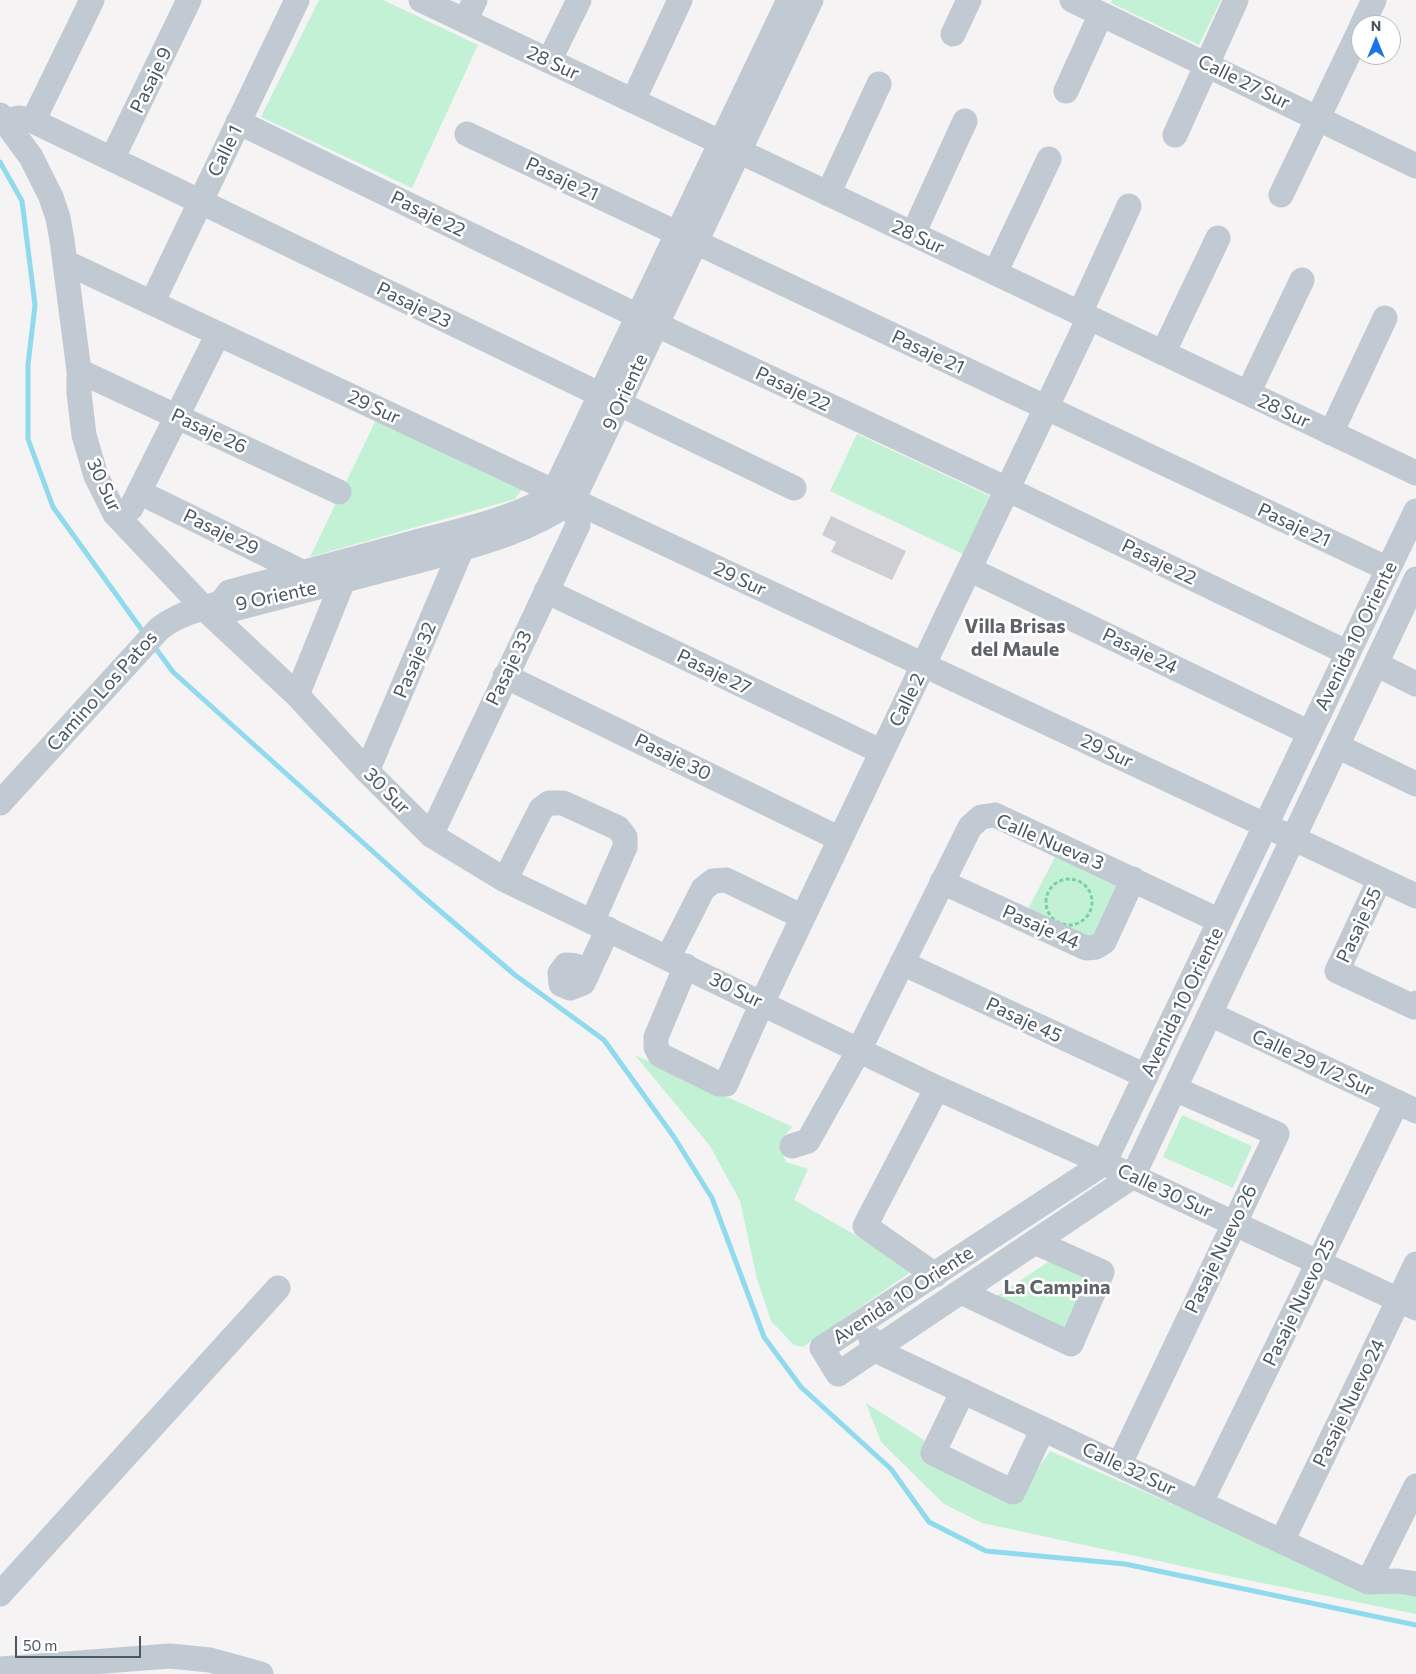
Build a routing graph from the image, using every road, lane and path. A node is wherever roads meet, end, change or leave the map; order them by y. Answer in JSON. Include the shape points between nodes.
{"nodes":[{"id":1,"x":92,"y":0,"type":"edge"},
{"id":2,"x":189,"y":0,"type":"edge"},
{"id":3,"x":297,"y":0,"type":"edge"},
{"id":4,"x":421,"y":0,"type":"edge"},
{"id":5,"x":578,"y":0,"type":"edge"},
{"id":6,"x":680,"y":0,"type":"edge"},
{"id":7,"x":789,"y":0,"type":"edge"},
{"id":8,"x":811,"y":0,"type":"edge"},
{"id":9,"x":969,"y":0,"type":"edge"},
{"id":10,"x":1236,"y":0,"type":"edge"},
{"id":11,"x":1374,"y":0,"type":"edge"},
{"id":12,"x":1091,"y":6,"type":"edge"},
{"id":13,"x":470,"y":10,"type":"edge"},
{"id":14,"x":1367,"y":15,"type":"edge"},
{"id":15,"x":953,"y":34,"type":"dead end"},
{"id":16,"x":1351,"y":49,"type":"edge"},
{"id":17,"x":549,"y":61,"type":"junction"},
{"id":18,"x":1206,"y":64,"type":"junction"},
{"id":19,"x":879,"y":84,"type":"dead end"},
{"id":20,"x":1066,"y":91,"type":"dead end"},
{"id":21,"x":633,"y":101,"type":"junction"},
{"id":22,"x":2,"y":118,"type":"edge"},
{"id":23,"x":1318,"y":118,"type":"junction"},
{"id":24,"x":33,"y":121,"type":"junction"},
{"id":25,"x":964,"y":121,"type":"dead end"},
{"id":26,"x":238,"y":122,"type":"junction"},
{"id":27,"x":468,"y":134,"type":"dead end"},
{"id":28,"x":1175,"y":135,"type":"dead end"},
{"id":29,"x":730,"y":147,"type":"junction"},
{"id":30,"x":112,"y":159,"type":"junction"},
{"id":31,"x":1049,"y":159,"type":"dead end"},
{"id":32,"x":1416,"y":166,"type":"edge"},
{"id":33,"x":828,"y":194,"type":"junction"},
{"id":34,"x":1280,"y":195,"type":"dead end"},
{"id":35,"x":200,"y":202,"type":"junction"},
{"id":36,"x":1129,"y":206,"type":"dead end"},
{"id":37,"x":913,"y":234,"type":"junction"},
{"id":38,"x":687,"y":238,"type":"junction"},
{"id":39,"x":1218,"y":238,"type":"dead end"},
{"id":40,"x":65,"y":262,"type":"junction"},
{"id":41,"x":995,"y":273,"type":"junction"},
{"id":42,"x":1302,"y":280,"type":"dead end"},
{"id":43,"x":152,"y":303,"type":"junction"},
{"id":44,"x":1084,"y":316,"type":"junction"},
{"id":45,"x":1385,"y":318,"type":"dead end"},
{"id":46,"x":647,"y":320,"type":"junction"},
{"id":47,"x":218,"y":334,"type":"junction"},
{"id":48,"x":1164,"y":353,"type":"junction"},
{"id":49,"x":78,"y":371,"type":"junction"},
{"id":50,"x":1248,"y":393,"type":"junction"},
{"id":51,"x":610,"y":399,"type":"junction"},
{"id":52,"x":1046,"y":408,"type":"junction"},
{"id":53,"x":177,"y":416,"type":"junction"},
{"id":54,"x":1331,"y":433,"type":"junction"},
{"id":55,"x":1416,"y":473,"type":"edge"},
{"id":56,"x":794,"y":488,"type":"dead end"},
{"id":57,"x":1007,"y":489,"type":"junction"},
{"id":58,"x":139,"y":492,"type":"junction"},
{"id":59,"x":339,"y":492,"type":"dead end"},
{"id":60,"x":564,"y":496,"type":"junction"},
{"id":61,"x":1416,"y":511,"type":"edge"},
{"id":62,"x":115,"y":514,"type":"junction"},
{"id":63,"x":462,"y":548,"type":"junction"},
{"id":64,"x":969,"y":569,"type":"junction"},
{"id":65,"x":1388,"y":569,"type":"junction"},
{"id":66,"x":304,"y":573,"type":"junction"},
{"id":67,"x":343,"y":581,"type":"junction"},
{"id":68,"x":1415,"y":582,"type":"edge"},
{"id":69,"x":546,"y":591,"type":"junction"},
{"id":70,"x":212,"y":606,"type":"junction"},
{"id":71,"x":1348,"y":653,"type":"junction"},
{"id":72,"x":1376,"y":664,"type":"junction"},
{"id":73,"x":924,"y":665,"type":"junction"},
{"id":74,"x":505,"y":676,"type":"junction"},
{"id":75,"x":1416,"y":684,"type":"edge"},
{"id":76,"x":296,"y":695,"type":"junction"},
{"id":77,"x":1310,"y":733,"type":"junction"},
{"id":78,"x":1337,"y":746,"type":"junction"},
{"id":79,"x":882,"y":752,"type":"junction"},
{"id":80,"x":367,"y":771,"type":"junction"},
{"id":81,"x":1416,"y":784,"type":"edge"},
{"id":82,"x":0,"y":803,"type":"edge"},
{"id":83,"x":1266,"y":826,"type":"junction"},
{"id":84,"x":430,"y":835,"type":"junction"},
{"id":85,"x":1293,"y":838,"type":"junction"},
{"id":86,"x":840,"y":839,"type":"junction"},
{"id":87,"x":1133,"y":879,"type":"junction"},
{"id":88,"x":1380,"y":879,"type":"junction"},
{"id":89,"x":505,"y":880,"type":"junction"},
{"id":90,"x":1076,"y":880,"type":"joint"},
{"id":91,"x":942,"y":882,"type":"junction"},
{"id":92,"x":1416,"y":896,"type":"edge"},
{"id":93,"x":803,"y":917,"type":"junction"},
{"id":94,"x":1220,"y":921,"type":"junction"},
{"id":95,"x":600,"y":925,"type":"junction"},
{"id":96,"x":677,"y":962,"type":"junction"},
{"id":97,"x":902,"y":963,"type":"junction"},
{"id":98,"x":588,"y":975,"type":"dead end"},
{"id":99,"x":762,"y":1003,"type":"junction"},
{"id":100,"x":1416,"y":1004,"type":"edge"},
{"id":101,"x":1210,"y":1014,"type":"junction"},
{"id":102,"x":859,"y":1050,"type":"junction"},
{"id":103,"x":1146,"y":1076,"type":"junction"},
{"id":104,"x":938,"y":1088,"type":"junction"},
{"id":105,"x":1175,"y":1089,"type":"junction"},
{"id":106,"x":1406,"y":1106,"type":"edge"},
{"id":107,"x":792,"y":1146,"type":"dead end"},
{"id":108,"x":1104,"y":1163,"type":"junction"},
{"id":109,"x":1133,"y":1176,"type":"junction"},
{"id":110,"x":1233,"y":1223,"type":"junction"},
{"id":111,"x":1035,"y":1242,"type":"junction"},
{"id":112,"x":1318,"y":1263,"type":"junction"},
{"id":113,"x":1416,"y":1264,"type":"edge"},
{"id":114,"x":935,"y":1275,"type":"junction"},
{"id":115,"x":278,"y":1288,"type":"dead end"},
{"id":116,"x":961,"y":1292,"type":"junction"},
{"id":117,"x":1407,"y":1304,"type":"edge"},
{"id":118,"x":865,"y":1320,"type":"junction"},
{"id":119,"x":875,"y":1350,"type":"junction"},
{"id":120,"x":963,"y":1391,"type":"junction"},
{"id":121,"x":1043,"y":1429,"type":"junction"},
{"id":122,"x":1119,"y":1464,"type":"junction"},
{"id":123,"x":1416,"y":1486,"type":"edge"},
{"id":124,"x":1201,"y":1502,"type":"junction"},
{"id":125,"x":1282,"y":1541,"type":"junction"},
{"id":126,"x":1368,"y":1582,"type":"junction"},
{"id":127,"x":1416,"y":1584,"type":"edge"},
{"id":128,"x":0,"y":1594,"type":"edge"},
{"id":129,"x":0,"y":1669,"type":"edge"},
{"id":130,"x":261,"y":1674,"type":"edge"}],
"edges":[{"from":1,"to":24,"type":"street"},
{"from":2,"to":30,"type":"street","name":"Pasaje 9"},
{"from":3,"to":26,"type":"street","name":"Calle 1"},
{"from":4,"to":13,"type":"street","name":"28 Sur"},
{"from":5,"to":17,"type":"street"},
{"from":6,"to":21,"type":"street"},
{"from":7,"to":29,"type":"street","name":"9 Oriente"},
{"from":8,"to":29,"type":"street","name":"9 Oriente"},
{"from":9,"to":15,"type":"street"},
{"from":10,"to":18,"type":"street"},
{"from":11,"to":14,"type":"street"},
{"from":12,"to":18,"type":"street","name":"Calle 27 Sur"},
{"from":12,"to":20,"type":"street"},
{"from":13,"to":17,"type":"street","name":"28 Sur"},
{"from":16,"to":23,"type":"street"},
{"from":17,"to":21,"type":"street","name":"28 Sur"},
{"from":18,"to":23,"type":"street","name":"Calle 27 Sur"},
{"from":18,"to":28,"type":"street"},
{"from":19,"to":33,"type":"street"},
{"from":21,"to":29,"type":"street","name":"28 Sur"},
{"from":22,"to":24,"type":"street"},
{"from":22,"to":40,"type":"street","name":"30 Sur","via":[[31,157],[48,191],[58,218]]},
{"from":23,"to":32,"type":"street","name":"Calle 27 Sur"},
{"from":23,"to":34,"type":"street"},
{"from":24,"to":30,"type":"street","name":"Pasaje 23"},
{"from":25,"to":37,"type":"street"},
{"from":26,"to":35,"type":"street","name":"Calle 1"},
{"from":26,"to":46,"type":"street","name":"Pasaje 22"},
{"from":27,"to":38,"type":"street","name":"Pasaje 21"},
{"from":29,"to":33,"type":"street","name":"28 Sur"},
{"from":29,"to":38,"type":"street","name":"9 Oriente"},
{"from":30,"to":35,"type":"street","name":"Pasaje 23"},
{"from":31,"to":41,"type":"street"},
{"from":33,"to":37,"type":"street","name":"28 Sur"},
{"from":35,"to":43,"type":"street","name":"Calle 1"},
{"from":35,"to":51,"type":"street","name":"Pasaje 23"},
{"from":36,"to":44,"type":"street","name":"Calle 2"},
{"from":37,"to":41,"type":"street","name":"28 Sur"},
{"from":38,"to":46,"type":"street","name":"9 Oriente"},
{"from":38,"to":52,"type":"street","name":"Pasaje 21"},
{"from":39,"to":48,"type":"street"},
{"from":40,"to":43,"type":"street","name":"29 Sur"},
{"from":40,"to":49,"type":"street","name":"30 Sur"},
{"from":41,"to":44,"type":"street","name":"28 Sur"},
{"from":42,"to":50,"type":"street"},
{"from":43,"to":47,"type":"street","name":"29 Sur"},
{"from":44,"to":48,"type":"street","name":"28 Sur"},
{"from":44,"to":52,"type":"street","name":"Calle 2"},
{"from":45,"to":54,"type":"street"},
{"from":46,"to":51,"type":"street","name":"9 Oriente"},
{"from":46,"to":57,"type":"street","name":"Pasaje 22"},
{"from":47,"to":53,"type":"street"},
{"from":47,"to":60,"type":"street","name":"29 Sur"},
{"from":48,"to":50,"type":"street","name":"28 Sur"},
{"from":49,"to":53,"type":"street","name":"Pasaje 26"},
{"from":49,"to":62,"type":"street","name":"30 Sur","via":[[84,436],[96,476]]},
{"from":50,"to":54,"type":"street","name":"28 Sur"},
{"from":51,"to":56,"type":"street","name":"Pasaje 23"},
{"from":51,"to":60,"type":"street","name":"9 Oriente"},
{"from":52,"to":57,"type":"street","name":"Calle 2"},
{"from":52,"to":65,"type":"street","name":"Pasaje 21"},
{"from":53,"to":58,"type":"street"},
{"from":53,"to":59,"type":"street","name":"Pasaje 26"},
{"from":54,"to":55,"type":"street","name":"28 Sur"},
{"from":57,"to":64,"type":"street","name":"Calle 2"},
{"from":57,"to":71,"type":"street","name":"Pasaje 22"},
{"from":58,"to":62,"type":"street","via":[[131,508]]},
{"from":58,"to":66,"type":"street","name":"Pasaje 29"},
{"from":60,"to":63,"type":"street","name":"9 Oriente","via":[[557,512],[527,527]]},
{"from":60,"to":66,"type":"street","name":"9 Oriente","via":[[549,497],[535,505],[463,529]]},
{"from":60,"to":69,"type":"street","name":"Pasaje 33","via":[[578,525]]},
{"from":60,"to":73,"type":"street","name":"29 Sur"},
{"from":61,"to":65,"type":"street","name":"Avenida 10 Oriente"},
{"from":62,"to":70,"type":"street","name":"30 Sur"},
{"from":63,"to":67,"type":"street","name":"9 Oriente"},
{"from":63,"to":80,"type":"street","name":"Pasaje 32"},
{"from":64,"to":73,"type":"street","name":"Calle 2"},
{"from":64,"to":77,"type":"street","name":"Pasaje 24"},
{"from":65,"to":71,"type":"street","name":"Avenida 10 Oriente"},
{"from":66,"to":70,"type":"street","name":"9 Oriente","via":[[229,592]]},
{"from":67,"to":70,"type":"street","name":"9 Oriente","via":[[234,609]]},
{"from":67,"to":76,"type":"street"},
{"from":68,"to":72,"type":"street","name":"Avenida 10 Oriente"},
{"from":69,"to":74,"type":"street","name":"Pasaje 33"},
{"from":69,"to":79,"type":"street","name":"Pasaje 27"},
{"from":70,"to":76,"type":"street","name":"30 Sur"},
{"from":70,"to":82,"type":"street","name":"Camino Los Patos","via":[[170,620]]},
{"from":71,"to":77,"type":"street","name":"Avenida 10 Oriente"},
{"from":72,"to":75,"type":"street"},
{"from":72,"to":78,"type":"street","name":"Avenida 10 Oriente"},
{"from":73,"to":79,"type":"street","name":"Calle 2"},
{"from":73,"to":83,"type":"street","name":"29 Sur"},
{"from":74,"to":84,"type":"street","name":"Pasaje 33"},
{"from":74,"to":86,"type":"street","name":"Pasaje 30"},
{"from":76,"to":80,"type":"street","name":"30 Sur"},
{"from":77,"to":83,"type":"street","name":"Avenida 10 Oriente"},
{"from":78,"to":81,"type":"street"},
{"from":78,"to":85,"type":"street","name":"Avenida 10 Oriente"},
{"from":79,"to":86,"type":"street","name":"Calle 2"},
{"from":80,"to":84,"type":"street","name":"30 Sur"},
{"from":83,"to":85,"type":"street","name":"29 Sur"},
{"from":83,"to":94,"type":"street","name":"Avenida 10 Oriente"},
{"from":84,"to":89,"type":"street","name":"30 Sur"},
{"from":85,"to":88,"type":"street","name":"29 Sur"},
{"from":85,"to":101,"type":"street","name":"Avenida 10 Oriente"},
{"from":86,"to":93,"type":"street","name":"Calle 2"},
{"from":87,"to":91,"type":"street","name":"Calle Nueva 3","via":[[995,815],[981,817],[970,827]]},
{"from":87,"to":91,"type":"street","name":"Pasaje 44","via":[[1104,942],[1086,948]]},
{"from":87,"to":94,"type":"street","name":"Calle Nueva 3"},
{"from":88,"to":92,"type":"street","name":"29 Sur"},
{"from":88,"to":100,"type":"street","name":"Pasaje 55","via":[[1337,971],[1414,1007]]},
{"from":89,"to":95,"type":"street","name":"30 Sur"},
{"from":89,"to":95,"type":"street","via":[[541,809],[549,803],[563,803],[618,828],[625,837],[625,847]]},
{"from":90,"to":90,"type":"path","via":[[1062,880],[1047,894],[1047,909],[1061,924],[1082,921],[1090,910],[1092,902],[1088,889]]},
{"from":91,"to":97,"type":"street","name":"Calle Nueva 3"},
{"from":93,"to":96,"type":"street","via":[[726,880],[713,881],[703,889]]},
{"from":93,"to":99,"type":"street","name":"Calle 2"},
{"from":94,"to":103,"type":"street","name":"Avenida 10 Oriente"},
{"from":95,"to":96,"type":"street","name":"30 Sur"},
{"from":95,"to":98,"type":"street"},
{"from":96,"to":99,"type":"street","name":"30 Sur"},
{"from":96,"to":99,"type":"street","name":"Calle 2","via":[[656,1047],[660,1055],[719,1084],[726,1084]]},
{"from":97,"to":102,"type":"street","name":"Calle Nueva 3"},
{"from":97,"to":103,"type":"street","name":"Pasaje 45"},
{"from":99,"to":102,"type":"street","name":"30 Sur"},
{"from":101,"to":105,"type":"street","name":"Avenida 10 Oriente"},
{"from":101,"to":106,"type":"street","name":"Calle 29 1/2 Sur"},
{"from":102,"to":104,"type":"street","name":"30 Sur"},
{"from":102,"to":107,"type":"street","name":"Calle Nueva 3","via":[[808,1141]]},
{"from":103,"to":108,"type":"street","name":"Avenida 10 Oriente"},
{"from":104,"to":108,"type":"street","name":"30 Sur"},
{"from":104,"to":114,"type":"street","via":[[865,1226]]},
{"from":105,"to":109,"type":"street","name":"Avenida 10 Oriente"},
{"from":105,"to":110,"type":"street","name":"Pasaje Nuevo 26","via":[[1277,1134]]},
{"from":106,"to":112,"type":"street","name":"Pasaje Nuevo 25"},
{"from":108,"to":109,"type":"street","name":"Calle 30 Sur"},
{"from":108,"to":114,"type":"street","name":"Avenida 10 Oriente"},
{"from":109,"to":110,"type":"street","name":"Calle 30 Sur"},
{"from":109,"to":111,"type":"street","name":"Avenida 10 Oriente"},
{"from":110,"to":112,"type":"street","name":"Calle 30 Sur"},
{"from":110,"to":122,"type":"street","name":"Pasaje Nuevo 26"},
{"from":111,"to":116,"type":"street","name":"Avenida 10 Oriente"},
{"from":111,"to":116,"type":"street","via":[[1102,1272],[1071,1344]]},
{"from":112,"to":117,"type":"street","name":"Calle 30 Sur"},
{"from":112,"to":124,"type":"street","name":"Pasaje Nuevo 25"},
{"from":113,"to":117,"type":"street","name":"Pasaje Nuevo 24"},
{"from":114,"to":118,"type":"street","name":"Avenida 10 Oriente"},
{"from":115,"to":128,"type":"street"},
{"from":116,"to":119,"type":"street","name":"Avenida 10 Oriente"},
{"from":117,"to":125,"type":"street","name":"Pasaje Nuevo 24"},
{"from":118,"to":119,"type":"street"},
{"from":118,"to":119,"type":"street","name":"Avenida 10 Oriente","via":[[822,1348],[838,1374]]},
{"from":119,"to":120,"type":"street","name":"Calle 32 Sur"},
{"from":120,"to":121,"type":"street","name":"Calle 32 Sur"},
{"from":120,"to":121,"type":"street","via":[[933,1453],[1013,1492]]},
{"from":121,"to":122,"type":"street","name":"Calle 32 Sur"},
{"from":122,"to":124,"type":"street","name":"Calle 32 Sur"},
{"from":123,"to":126,"type":"street"},
{"from":124,"to":125,"type":"street","name":"Calle 32 Sur"},
{"from":125,"to":126,"type":"street","name":"Calle 32 Sur"},
{"from":126,"to":127,"type":"street","name":"Calle 32 Sur"},
{"from":129,"to":130,"type":"street","via":[[170,1656],[210,1660]]}]}
